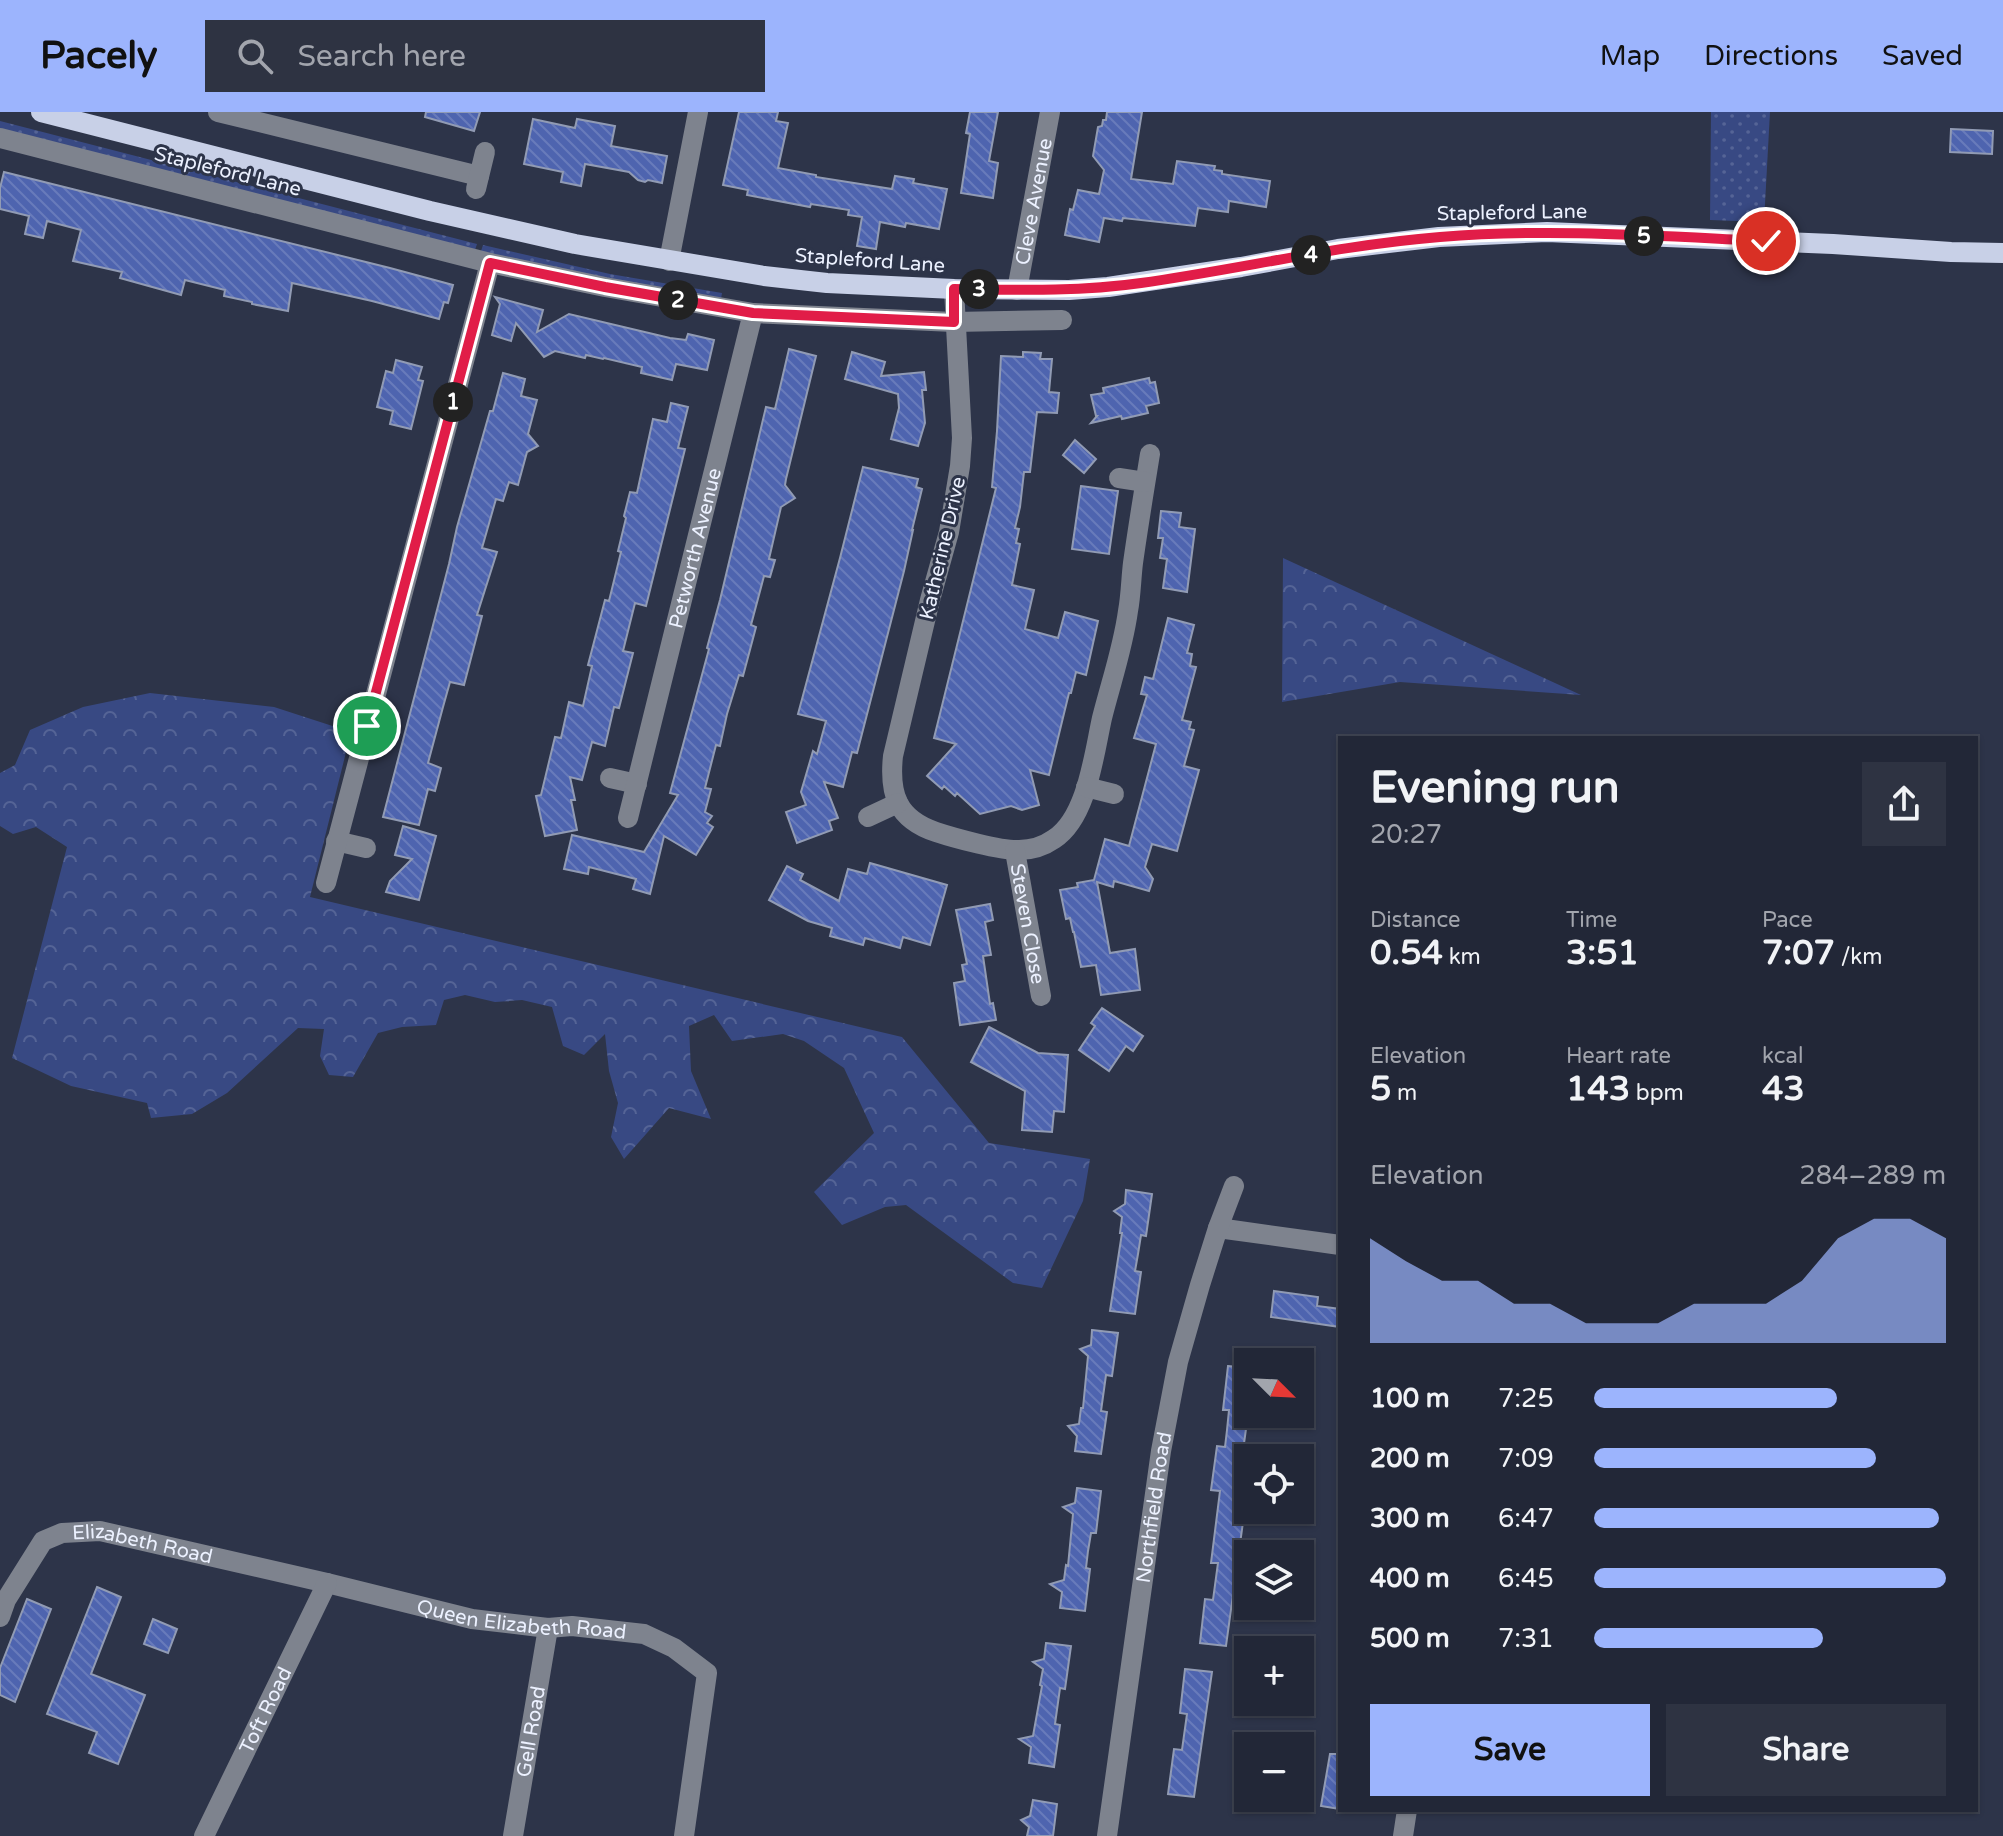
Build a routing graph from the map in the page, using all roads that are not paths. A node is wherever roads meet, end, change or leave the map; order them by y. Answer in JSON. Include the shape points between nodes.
{"nodes":[{"id":1,"x":41,"y":112,"type":"edge"},
{"id":2,"x":218,"y":112,"type":"edge"},
{"id":3,"x":698,"y":112,"type":"edge"},
{"id":4,"x":1050,"y":112,"type":"edge"},
{"id":5,"x":0,"y":138,"type":"edge"},
{"id":6,"x":485,"y":152,"type":"dead end"},
{"id":7,"x":1951,"y":252,"type":"junction"},
{"id":8,"x":2003,"y":253,"type":"edge"},
{"id":9,"x":669,"y":261,"type":"junction"},
{"id":10,"x":2003,"y":261,"type":"edge"},
{"id":11,"x":490,"y":263,"type":"junction"},
{"id":12,"x":954,"y":289,"type":"junction"},
{"id":13,"x":1017,"y":290,"type":"junction"},
{"id":14,"x":753,"y":313,"type":"junction"},
{"id":15,"x":1062,"y":320,"type":"dead end"},
{"id":16,"x":954,"y":322,"type":"junction"},
{"id":17,"x":1150,"y":454,"type":"dead end"},
{"id":18,"x":1119,"y":478,"type":"dead end"},
{"id":19,"x":1145,"y":482,"type":"junction"},
{"id":20,"x":610,"y":778,"type":"dead end"},
{"id":21,"x":637,"y":784,"type":"junction"},
{"id":22,"x":1086,"y":787,"type":"junction"},
{"id":23,"x":1114,"y":794,"type":"dead end"},
{"id":24,"x":898,"y":803,"type":"junction"},
{"id":25,"x":868,"y":817,"type":"dead end"},
{"id":26,"x":628,"y":818,"type":"dead end"},
{"id":27,"x":336,"y":841,"type":"junction"},
{"id":28,"x":366,"y":848,"type":"dead end"},
{"id":29,"x":1015,"y":851,"type":"junction"},
{"id":30,"x":326,"y":883,"type":"dead end"},
{"id":31,"x":1041,"y":996,"type":"dead end"},
{"id":32,"x":1234,"y":1186,"type":"dead end"},
{"id":33,"x":1218,"y":1228,"type":"junction"},
{"id":34,"x":1338,"y":1245,"type":"edge"},
{"id":35,"x":327,"y":1583,"type":"junction"},
{"id":36,"x":0,"y":1617,"type":"edge"},
{"id":37,"x":548,"y":1628,"type":"junction"},
{"id":38,"x":1407,"y":1812,"type":"edge"},
{"id":39,"x":204,"y":1836,"type":"edge"},
{"id":40,"x":513,"y":1836,"type":"edge"},
{"id":41,"x":684,"y":1836,"type":"edge"},
{"id":42,"x":1107,"y":1836,"type":"edge"},
{"id":43,"x":1403,"y":1836,"type":"edge"}],
"edges":[{"from":1,"to":9,"type":"main road","name":"Stapleford Lane","via":[[430,211]]},
{"from":2,"to":6,"type":"street","via":[[477,182]]},
{"from":3,"to":9,"type":"street"},
{"from":4,"to":13,"type":"street","name":"Cleve Avenue"},
{"from":5,"to":11,"type":"street","name":"Stapleford Lane"},
{"from":7,"to":8,"type":"main road","name":"Stapleford Lane"},
{"from":7,"to":10,"type":"main road","name":"Stapleford Lane"},
{"from":7,"to":13,"type":"main road","name":"Stapleford Lane","via":[[1547,232],[1487,234],[1338,249],[1140,283]]},
{"from":9,"to":12,"type":"main road","name":"Stapleford Lane","via":[[827,283]]},
{"from":11,"to":14,"type":"street","name":"Stapleford Lane"},
{"from":11,"to":27,"type":"street"},
{"from":12,"to":13,"type":"main road","name":"Stapleford Lane"},
{"from":12,"to":16,"type":"street","name":"Katherine Drive"},
{"from":14,"to":16,"type":"street","name":"Stapleford Lane"},
{"from":14,"to":21,"type":"street","name":"Petworth Avenue"},
{"from":15,"to":16,"type":"street","name":"Stapleford Lane"},
{"from":16,"to":24,"type":"street","name":"Katherine Drive","via":[[960,466],[949,532],[893,756],[892,790]]},
{"from":17,"to":19,"type":"street"},
{"from":18,"to":19,"type":"street"},
{"from":19,"to":22,"type":"street","via":[[1129,611]]},
{"from":20,"to":21,"type":"street"},
{"from":21,"to":26,"type":"street","name":"Petworth Avenue"},
{"from":22,"to":23,"type":"street"},
{"from":22,"to":29,"type":"street","via":[[1077,812],[1054,840]]},
{"from":24,"to":25,"type":"street"},
{"from":24,"to":29,"type":"street","via":[[920,826]]},
{"from":27,"to":28,"type":"street"},
{"from":27,"to":30,"type":"street"},
{"from":29,"to":31,"type":"street","name":"Steven Close"},
{"from":32,"to":33,"type":"street","name":"Northfield Road"},
{"from":33,"to":34,"type":"street"},
{"from":33,"to":42,"type":"street","name":"Northfield Road","via":[[1178,1362],[1161,1451]]},
{"from":35,"to":36,"type":"street","name":"Elizabeth Road","via":[[100,1531],[62,1533],[43,1541]]},
{"from":35,"to":37,"type":"street","name":"Queen Elizabeth Road","via":[[472,1619]]},
{"from":35,"to":39,"type":"street","name":"Toft Road"},
{"from":37,"to":40,"type":"street","name":"Gell Road"},
{"from":37,"to":41,"type":"street","name":"Queen Elizabeth Road","via":[[644,1634],[707,1673]]},
{"from":38,"to":43,"type":"street"}]}
